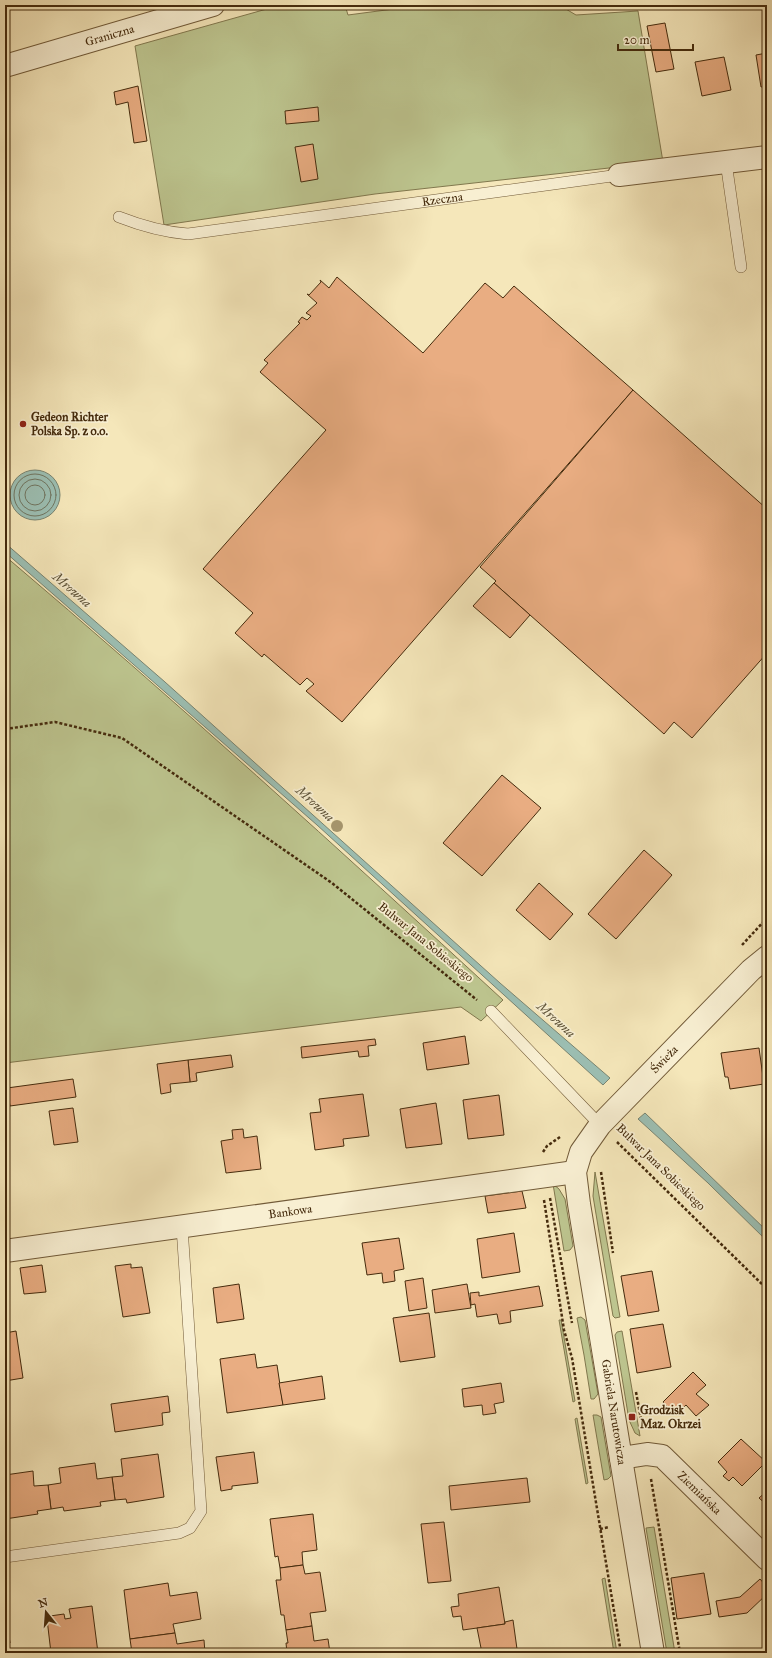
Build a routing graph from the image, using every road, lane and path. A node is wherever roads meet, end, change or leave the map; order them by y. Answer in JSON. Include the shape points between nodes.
{"nodes":[{"id":1,"x":213,"y":5,"type":"edge"},
{"id":2,"x":5,"y":66,"type":"edge"},
{"id":3,"x":767,"y":157,"type":"edge"},
{"id":4,"x":726,"y":162,"type":"junction"},
{"id":5,"x":619,"y":174,"type":"joint"},
{"id":6,"x":119,"y":217,"type":"dead end"},
{"id":7,"x":741,"y":268,"type":"dead end"},
{"id":8,"x":5,"y":729,"type":"edge"},
{"id":9,"x":767,"y":957,"type":"edge"},
{"id":10,"x":491,"y":1012,"type":"joint"},
{"id":11,"x":600,"y":1124,"type":"junction"},
{"id":12,"x":612,"y":1146,"type":"dead end"},
{"id":13,"x":601,"y":1170,"type":"dead end"},
{"id":14,"x":575,"y":1172,"type":"junction"},
{"id":15,"x":543,"y":1198,"type":"dead end"},
{"id":16,"x":182,"y":1227,"type":"junction"},
{"id":17,"x":5,"y":1251,"type":"edge"},
{"id":18,"x":614,"y":1254,"type":"dead end"},
{"id":19,"x":767,"y":1289,"type":"edge"},
{"id":20,"x":636,"y":1389,"type":"dead end"},
{"id":21,"x":644,"y":1433,"type":"dead end"},
{"id":22,"x":621,"y":1458,"type":"junction"},
{"id":23,"x":650,"y":1475,"type":"dead end"},
{"id":24,"x":5,"y":1557,"type":"edge"},
{"id":25,"x":767,"y":1559,"type":"edge"},
{"id":26,"x":621,"y":1653,"type":"edge"},
{"id":27,"x":653,"y":1653,"type":"edge"},
{"id":28,"x":680,"y":1653,"type":"edge"}],
"edges":[{"from":1,"to":2,"type":"street","name":"Graniczna"},
{"from":3,"to":4,"type":"street","name":"Rzeczna"},
{"from":4,"to":5,"type":"street","name":"Rzeczna"},
{"from":4,"to":7,"type":"lane"},
{"from":5,"to":6,"type":"lane","name":"Rzeczna","via":[[188,234],[164,232]]},
{"from":8,"to":10,"type":"path","name":"Bulwar Jana Sobieskiego","via":[[54,722],[122,738],[332,883]]},
{"from":9,"to":11,"type":"street","name":"Świeża","via":[[751,970]]},
{"from":10,"to":11,"type":"lane","name":"Bulwar Jana Sobieskiego"},
{"from":11,"to":14,"type":"street","name":"Świeża","via":[[581,1152]]},
{"from":12,"to":19,"type":"path","name":"Bulwar Jana Sobieskiego","via":[[616,1140]]},
{"from":13,"to":18,"type":"path"},
{"from":14,"to":16,"type":"street","name":"Bankowa"},
{"from":14,"to":22,"type":"street","name":"Gabriela Narutowicza"},
{"from":15,"to":26,"type":"path"},
{"from":16,"to":17,"type":"street","name":"Bankowa"},
{"from":16,"to":24,"type":"lane","via":[[201,1511],[196,1521],[190,1528],[179,1532]]},
{"from":20,"to":21,"type":"path"},
{"from":22,"to":25,"type":"street","name":"Ziemiańska","via":[[647,1454],[662,1456]]},
{"from":22,"to":27,"type":"street","name":"Gabriela Narutowicza"},
{"from":23,"to":28,"type":"path"}]}
